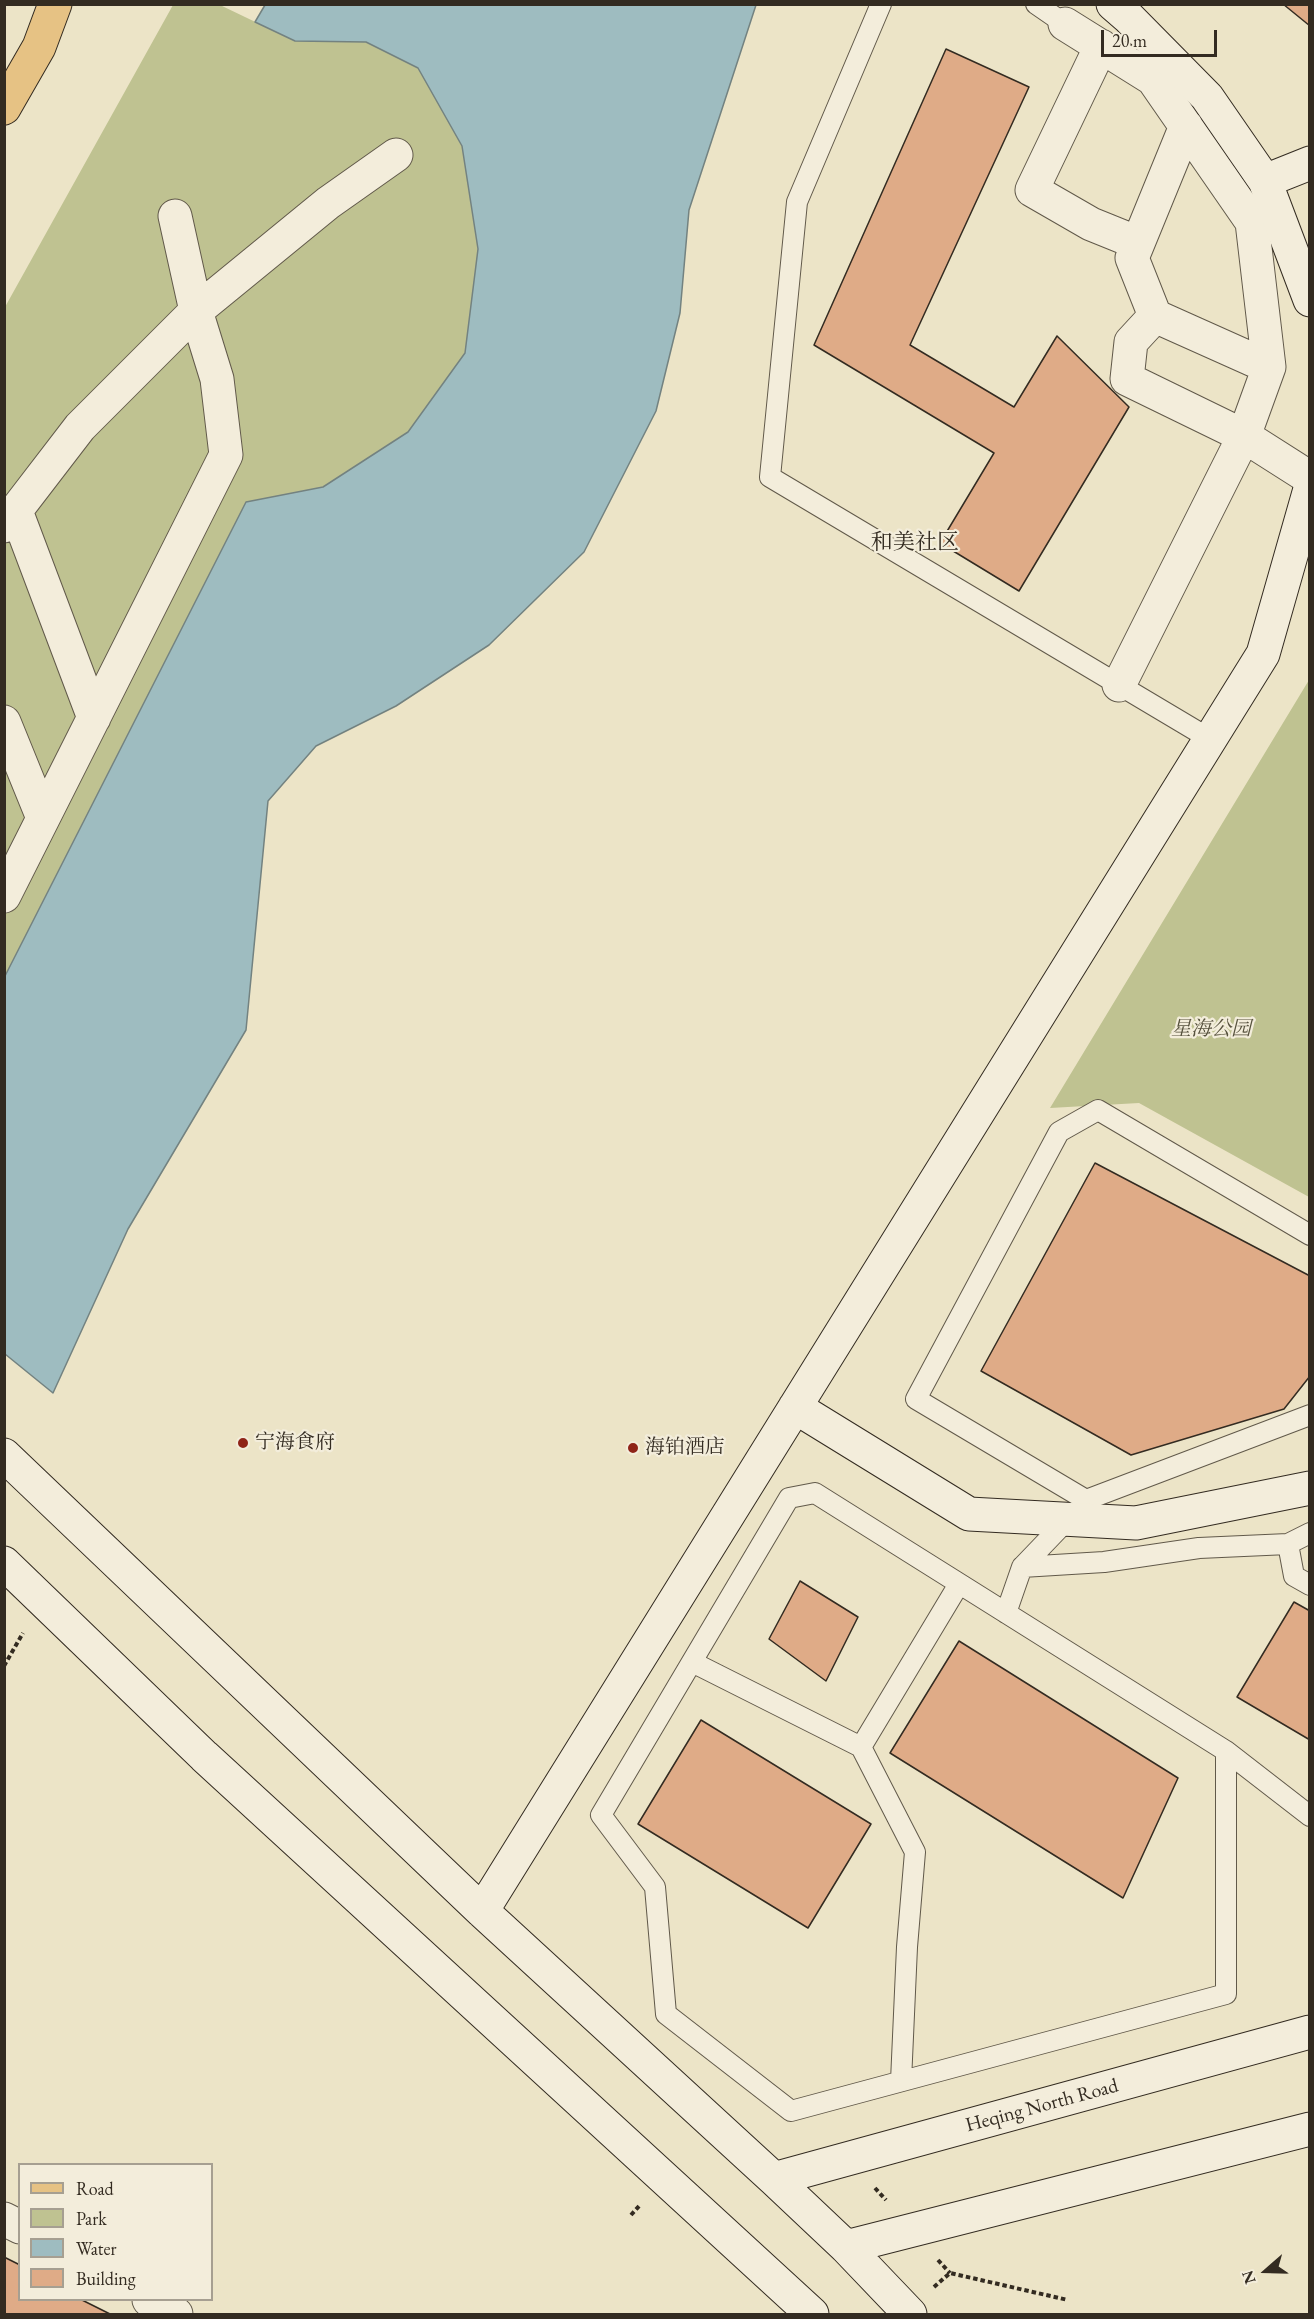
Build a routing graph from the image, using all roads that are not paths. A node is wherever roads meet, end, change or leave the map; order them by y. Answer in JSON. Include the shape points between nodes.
{"nodes":[{"id":1,"x":55,"y":4,"type":"edge"},
{"id":2,"x":881,"y":4,"type":"edge"},
{"id":3,"x":1036,"y":4,"type":"edge"},
{"id":4,"x":1113,"y":4,"type":"edge"},
{"id":5,"x":1065,"y":24,"type":"joint"},
{"id":6,"x":1101,"y":46,"type":"junction"},
{"id":7,"x":4,"y":108,"type":"edge"},
{"id":8,"x":1186,"y":126,"type":"junction"},
{"id":9,"x":396,"y":155,"type":"dead end"},
{"id":10,"x":1310,"y":163,"type":"edge"},
{"id":11,"x":1265,"y":181,"type":"junction"},
{"id":12,"x":174,"y":216,"type":"dead end"},
{"id":13,"x":1138,"y":243,"type":"junction"},
{"id":14,"x":1310,"y":300,"type":"edge"},
{"id":15,"x":196,"y":311,"type":"junction"},
{"id":16,"x":1155,"y":315,"type":"junction"},
{"id":17,"x":1269,"y":367,"type":"junction"},
{"id":18,"x":1244,"y":436,"type":"junction"},
{"id":19,"x":1310,"y":478,"type":"edge"},
{"id":20,"x":1310,"y":489,"type":"edge"},
{"id":21,"x":10,"y":518,"type":"edge"},
{"id":22,"x":1119,"y":685,"type":"junction"},
{"id":23,"x":94,"y":718,"type":"junction"},
{"id":24,"x":4,"y":722,"type":"edge"},
{"id":25,"x":1210,"y":739,"type":"junction"},
{"id":26,"x":43,"y":818,"type":"junction"},
{"id":27,"x":4,"y":896,"type":"edge"},
{"id":28,"x":1310,"y":1235,"type":"edge"},
{"id":29,"x":795,"y":1407,"type":"junction"},
{"id":30,"x":1310,"y":1415,"type":"edge"},
{"id":31,"x":4,"y":1455,"type":"edge"},
{"id":32,"x":1310,"y":1488,"type":"edge"},
{"id":33,"x":1077,"y":1510,"type":"junction"},
{"id":34,"x":1310,"y":1533,"type":"edge"},
{"id":35,"x":1288,"y":1544,"type":"junction"},
{"id":36,"x":4,"y":1563,"type":"edge"},
{"id":37,"x":1022,"y":1567,"type":"junction"},
{"id":38,"x":959,"y":1584,"type":"junction"},
{"id":39,"x":1310,"y":1585,"type":"edge"},
{"id":40,"x":1006,"y":1613,"type":"junction"},
{"id":41,"x":692,"y":1662,"type":"junction"},
{"id":42,"x":861,"y":1747,"type":"junction"},
{"id":43,"x":1226,"y":1751,"type":"junction"},
{"id":44,"x":1310,"y":1816,"type":"edge"},
{"id":45,"x":482,"y":1911,"type":"junction"},
{"id":46,"x":1310,"y":2031,"type":"edge"},
{"id":47,"x":901,"y":2081,"type":"junction"},
{"id":48,"x":1310,"y":2129,"type":"edge"},
{"id":49,"x":774,"y":2180,"type":"junction"},
{"id":50,"x":4,"y":2219,"type":"edge"},
{"id":51,"x":18,"y":2226,"type":"edge"},
{"id":52,"x":846,"y":2247,"type":"junction"},
{"id":53,"x":151,"y":2301,"type":"edge"},
{"id":54,"x":909,"y":2313,"type":"edge"},
{"id":55,"x":176,"y":2314,"type":"edge"},
{"id":56,"x":812,"y":2314,"type":"edge"}],
"edges":[{"from":1,"to":7,"type":"main road","via":[[39,46]]},
{"from":2,"to":22,"type":"lane","via":[[797,202],[770,477]]},
{"from":3,"to":5,"type":"lane"},
{"from":4,"to":11,"type":"street","via":[[1207,97]]},
{"from":5,"to":6,"type":"street"},
{"from":6,"to":8,"type":"street","via":[[1154,79]]},
{"from":6,"to":13,"type":"street","via":[[1032,190],[1091,224]]},
{"from":8,"to":13,"type":"street"},
{"from":8,"to":17,"type":"street","via":[[1252,222]]},
{"from":9,"to":15,"type":"street","via":[[328,203]]},
{"from":10,"to":11,"type":"street"},
{"from":11,"to":14,"type":"street"},
{"from":12,"to":15,"type":"street"},
{"from":13,"to":16,"type":"street","via":[[1132,258]]},
{"from":15,"to":21,"type":"street","via":[[80,427]]},
{"from":15,"to":23,"type":"street","via":[[217,379],[226,455]]},
{"from":16,"to":17,"type":"street"},
{"from":16,"to":18,"type":"street","via":[[1131,342],[1127,379]]},
{"from":17,"to":18,"type":"street"},
{"from":18,"to":19,"type":"street"},
{"from":18,"to":22,"type":"street"},
{"from":20,"to":25,"type":"street","via":[[1263,654]]},
{"from":21,"to":23,"type":"street"},
{"from":22,"to":25,"type":"lane"},
{"from":23,"to":26,"type":"street"},
{"from":24,"to":26,"type":"street"},
{"from":25,"to":29,"type":"street"},
{"from":26,"to":27,"type":"street"},
{"from":28,"to":33,"type":"lane","via":[[1098,1110],[1059,1132],[916,1399]]},
{"from":29,"to":33,"type":"street","via":[[969,1514]]},
{"from":29,"to":45,"type":"street"},
{"from":30,"to":33,"type":"lane"},
{"from":31,"to":45,"type":"street"},
{"from":32,"to":33,"type":"street","via":[[1136,1523]]},
{"from":33,"to":37,"type":"lane"},
{"from":34,"to":35,"type":"lane"},
{"from":35,"to":37,"type":"lane","via":[[1199,1548],[1104,1562]]},
{"from":35,"to":39,"type":"lane","via":[[1294,1576]]},
{"from":36,"to":56,"type":"street","via":[[212,1764]]},
{"from":37,"to":40,"type":"lane"},
{"from":38,"to":40,"type":"lane"},
{"from":38,"to":41,"type":"lane","via":[[815,1492],[789,1498]]},
{"from":38,"to":42,"type":"lane"},
{"from":40,"to":43,"type":"lane"},
{"from":41,"to":42,"type":"lane"},
{"from":41,"to":47,"type":"lane","via":[[602,1815],[656,1887],[666,2014],[791,2111]]},
{"from":42,"to":47,"type":"lane","via":[[915,1852]]},
{"from":43,"to":44,"type":"lane"},
{"from":43,"to":47,"type":"lane","via":[[1226,1994]]},
{"from":45,"to":49,"type":"street"},
{"from":46,"to":49,"type":"street","name":"Heqing North Road"},
{"from":48,"to":52,"type":"street"},
{"from":49,"to":52,"type":"street"},
{"from":50,"to":51,"type":"street"},
{"from":52,"to":54,"type":"street"},
{"from":53,"to":55,"type":"street"}]}
